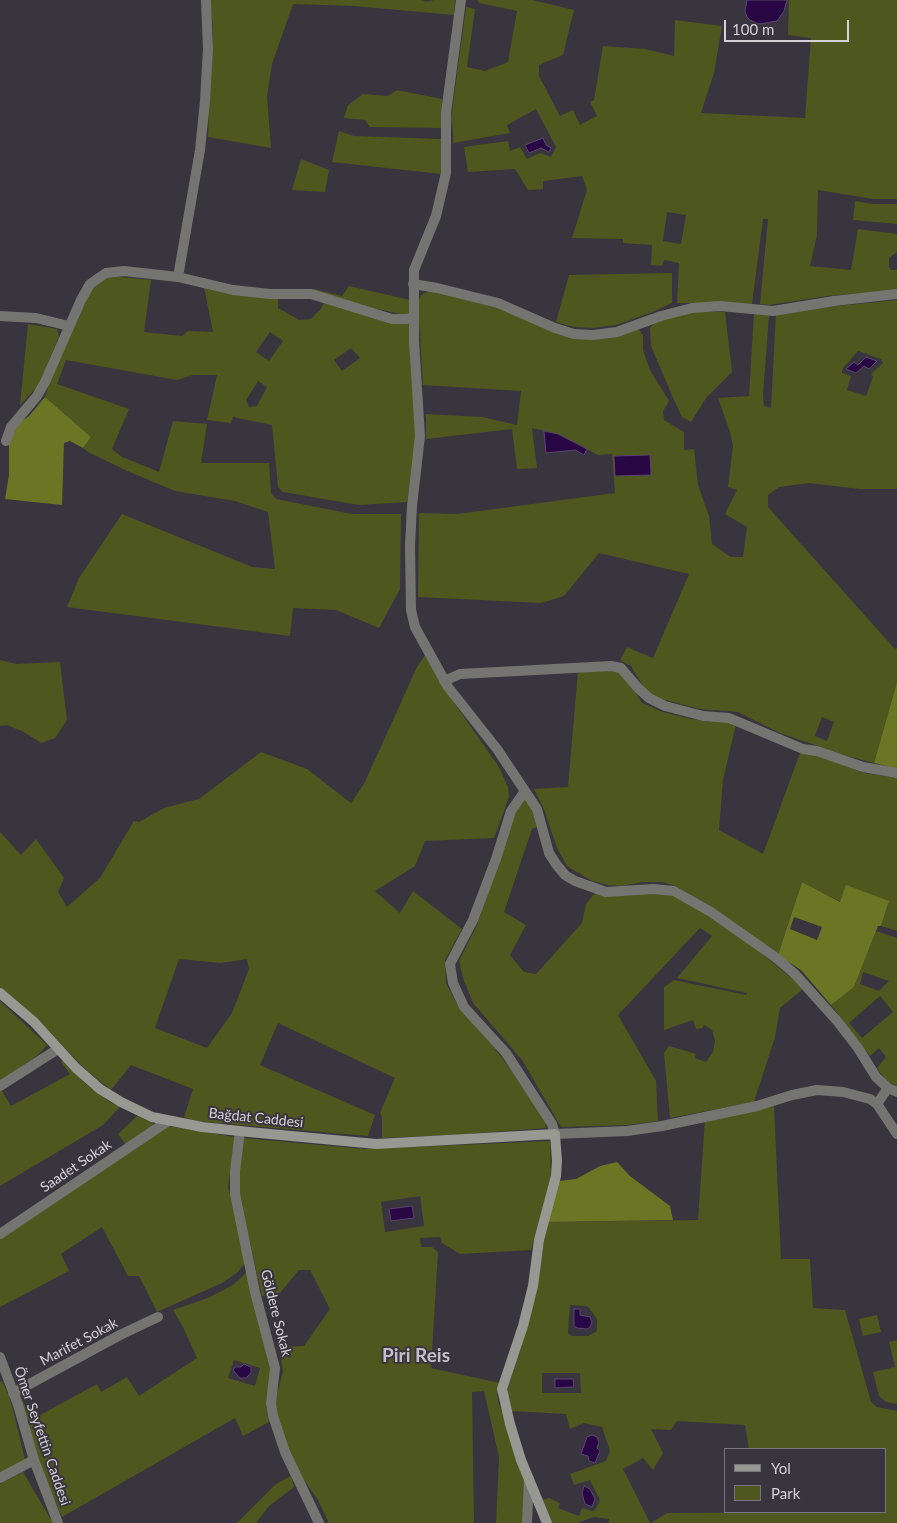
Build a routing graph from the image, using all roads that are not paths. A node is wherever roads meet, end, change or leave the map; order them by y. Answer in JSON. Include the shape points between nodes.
{"nodes":[{"id":1,"x":206,"y":0,"type":"edge"},
{"id":2,"x":461,"y":0,"type":"edge"},
{"id":3,"x":178,"y":277,"type":"junction"},
{"id":4,"x":413,"y":284,"type":"junction"},
{"id":5,"x":897,"y":294,"type":"edge"},
{"id":6,"x":0,"y":316,"type":"edge"},
{"id":7,"x":413,"y":317,"type":"junction"},
{"id":8,"x":69,"y":326,"type":"junction"},
{"id":9,"x":6,"y":441,"type":"dead end"},
{"id":10,"x":444,"y":681,"type":"junction"},
{"id":11,"x":897,"y":773,"type":"edge"},
{"id":12,"x":525,"y":790,"type":"junction"},
{"id":13,"x":0,"y":993,"type":"edge"},
{"id":14,"x":58,"y":1049,"type":"junction"},
{"id":15,"x":0,"y":1086,"type":"edge"},
{"id":16,"x":892,"y":1090,"type":"edge"},
{"id":17,"x":877,"y":1104,"type":"junction"},
{"id":18,"x":168,"y":1121,"type":"junction"},
{"id":19,"x":240,"y":1131,"type":"junction"},
{"id":20,"x":555,"y":1134,"type":"junction"},
{"id":21,"x":897,"y":1134,"type":"edge"},
{"id":22,"x":0,"y":1234,"type":"edge"},
{"id":23,"x":158,"y":1317,"type":"dead end"},
{"id":24,"x":0,"y":1357,"type":"edge"},
{"id":25,"x":3,"y":1376,"type":"edge"},
{"id":26,"x":13,"y":1393,"type":"junction"},
{"id":27,"x":34,"y":1460,"type":"junction"},
{"id":28,"x":0,"y":1478,"type":"edge"},
{"id":29,"x":528,"y":1479,"type":"junction"},
{"id":30,"x":58,"y":1523,"type":"edge"},
{"id":31,"x":319,"y":1523,"type":"edge"},
{"id":32,"x":526,"y":1523,"type":"edge"},
{"id":33,"x":547,"y":1523,"type":"edge"}],
"edges":[{"from":1,"to":3,"type":"street","via":[[205,101]]},
{"from":2,"to":4,"type":"street","via":[[446,113],[446,173],[436,216],[414,270]]},
{"from":3,"to":7,"type":"street","via":[[233,290],[311,294],[392,319]]},
{"from":3,"to":8,"type":"street","via":[[124,271],[106,274],[90,284]]},
{"from":4,"to":5,"type":"street","via":[[498,303],[574,334],[617,332],[692,308],[720,306],[773,311]]},
{"from":4,"to":7,"type":"street"},
{"from":6,"to":8,"type":"street","via":[[36,318]]},
{"from":7,"to":10,"type":"street","via":[[420,436],[411,522],[410,610],[415,627]]},
{"from":8,"to":9,"type":"street","via":[[45,382],[11,427]]},
{"from":10,"to":11,"type":"street","via":[[460,674],[621,668],[649,698],[665,706],[703,716],[729,718],[803,750],[818,751],[864,767]]},
{"from":10,"to":12,"type":"street"},
{"from":12,"to":16,"type":"street","via":[[536,809],[549,853],[565,874],[606,892],[653,888],[674,891],[711,912],[795,974],[838,1022],[876,1077]]},
{"from":12,"to":20,"type":"street","via":[[511,811],[473,920],[450,964],[453,983],[464,1007],[506,1053],[552,1124]]},
{"from":13,"to":14,"type":"street","name":"Bağdat Caddesi","via":[[34,1022]]},
{"from":14,"to":15,"type":"street"},
{"from":14,"to":18,"type":"street","name":"Bağdat Caddesi","via":[[100,1089],[152,1117]]},
{"from":16,"to":17,"type":"street"},
{"from":17,"to":20,"type":"street","via":[[858,1095],[818,1090],[662,1126]]},
{"from":17,"to":21,"type":"street"},
{"from":18,"to":19,"type":"street","name":"Bağdat Caddesi"},
{"from":18,"to":22,"type":"street","name":"Saadet Sokak"},
{"from":19,"to":20,"type":"street","name":"Bağdat Caddesi","via":[[376,1144]]},
{"from":19,"to":31,"type":"street","name":"Göldere Sokak","via":[[235,1194],[255,1292],[276,1368],[271,1404],[273,1416],[285,1452]]},
{"from":20,"to":29,"type":"street","via":[[556,1176],[539,1240],[523,1326],[502,1389]]},
{"from":23,"to":26,"type":"street","name":"Marifet Sokak"},
{"from":24,"to":25,"type":"street","name":"Ömer Seyfettin Caddesi"},
{"from":25,"to":26,"type":"street","name":"Ömer Seyfettin Caddesi"},
{"from":26,"to":27,"type":"street","name":"Ömer Seyfettin Caddesi"},
{"from":27,"to":28,"type":"street"},
{"from":27,"to":30,"type":"street","name":"Ömer Seyfettin Caddesi"},
{"from":29,"to":32,"type":"street"},
{"from":29,"to":33,"type":"street"}]}
